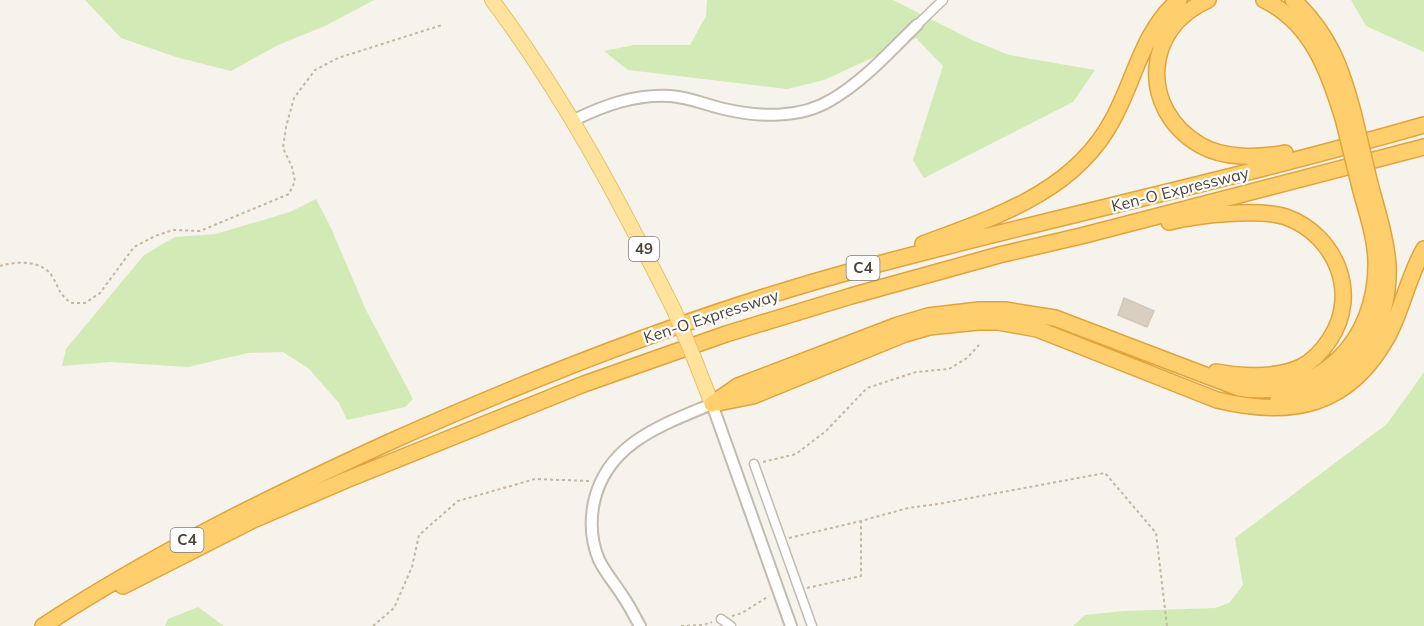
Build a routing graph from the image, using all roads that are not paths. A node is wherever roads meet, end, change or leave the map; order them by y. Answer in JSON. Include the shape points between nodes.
{"nodes":[{"id":1,"x":492,"y":0,"type":"edge"},
{"id":2,"x":943,"y":0,"type":"edge"},
{"id":3,"x":1179,"y":0,"type":"edge"},
{"id":4,"x":1208,"y":0,"type":"edge"},
{"id":5,"x":1264,"y":0,"type":"edge"},
{"id":6,"x":1293,"y":0,"type":"edge"},
{"id":7,"x":917,"y":25,"type":"joint"},
{"id":8,"x":1348,"y":117,"type":"junction"},
{"id":9,"x":574,"y":120,"type":"junction"},
{"id":10,"x":1424,"y":125,"type":"edge"},
{"id":11,"x":1407,"y":130,"type":"junction"},
{"id":12,"x":1424,"y":147,"type":"edge"},
{"id":13,"x":1365,"y":185,"type":"junction"},
{"id":14,"x":1081,"y":236,"type":"junction"},
{"id":15,"x":1424,"y":249,"type":"edge"},
{"id":16,"x":853,"y":271,"type":"junction"},
{"id":17,"x":978,"y":316,"type":"junction"},
{"id":18,"x":1189,"y":368,"type":"junction"},
{"id":19,"x":1181,"y":385,"type":"junction"},
{"id":20,"x":712,"y":404,"type":"junction"},
{"id":21,"x":754,"y":464,"type":"road end"},
{"id":22,"x":721,"y":619,"type":"dead end"},
{"id":23,"x":43,"y":626,"type":"edge"},
{"id":24,"x":49,"y":626,"type":"edge"},
{"id":25,"x":640,"y":626,"type":"edge"},
{"id":26,"x":731,"y":626,"type":"edge"},
{"id":27,"x":791,"y":626,"type":"edge"},
{"id":28,"x":812,"y":626,"type":"edge"}],
"edges":[{"from":1,"to":9,"type":"main road","number":"49"},
{"from":2,"to":7,"type":"street"},
{"from":3,"to":16,"type":"highway","via":[[1149,38],[1113,120],[1068,174],[1023,204]]},
{"from":4,"to":11,"type":"highway","via":[[1185,12],[1166,35],[1156,77],[1165,110],[1202,146],[1224,154],[1268,156]]},
{"from":5,"to":8,"type":"highway","via":[[1285,12],[1311,40]]},
{"from":6,"to":8,"type":"highway","via":[[1314,21],[1334,53],[1347,91]]},
{"from":7,"to":9,"type":"street","via":[[858,81],[812,109],[762,115],[686,98],[655,96],[622,100]]},
{"from":8,"to":13,"type":"highway","bridge":true},
{"from":9,"to":20,"type":"main road","number":"49","bridge":true,"via":[[674,310]]},
{"from":10,"to":11,"type":"highway","name":"Ken-O Expressway","number":"C4"},
{"from":11,"to":16,"type":"highway","name":"Ken-O Expressway","number":"C4"},
{"from":12,"to":14,"type":"highway","name":"Ken-O Expressway","number":"C4"},
{"from":13,"to":18,"type":"highway","via":[[1376,262],[1375,283],[1363,326],[1337,362],[1317,375],[1273,390],[1239,388]]},
{"from":13,"to":19,"type":"highway","via":[[1386,253],[1386,295],[1380,321],[1354,363],[1323,387],[1284,399],[1243,401]]},
{"from":14,"to":18,"type":"highway","via":[[1131,231],[1174,221],[1264,213],[1286,217],[1321,238],[1335,257],[1343,282],[1343,305],[1335,333],[1313,359],[1301,367],[1263,376]]},
{"from":14,"to":24,"type":"highway","name":"Ken-O Expressway","number":"C4","via":[[851,296],[726,334],[584,384],[253,520]]},
{"from":15,"to":19,"type":"highway","via":[[1389,334],[1360,374],[1336,392],[1308,405],[1271,409],[1217,400]]},
{"from":16,"to":23,"type":"highway","name":"Ken-O Expressway","number":"C4","via":[[702,317],[463,409],[249,508],[149,560]]},
{"from":17,"to":18,"type":"highway","via":[[1005,310],[1055,318]]},
{"from":17,"to":19,"type":"highway","via":[[1037,329]]},
{"from":17,"to":20,"type":"highway","via":[[948,319],[743,399]]},
{"from":20,"to":25,"type":"street","via":[[635,440],[616,458],[595,497],[591,520],[599,559]]},
{"from":20,"to":27,"type":"street"},
{"from":21,"to":28,"type":"street"},
{"from":22,"to":26,"type":"street"}]}
